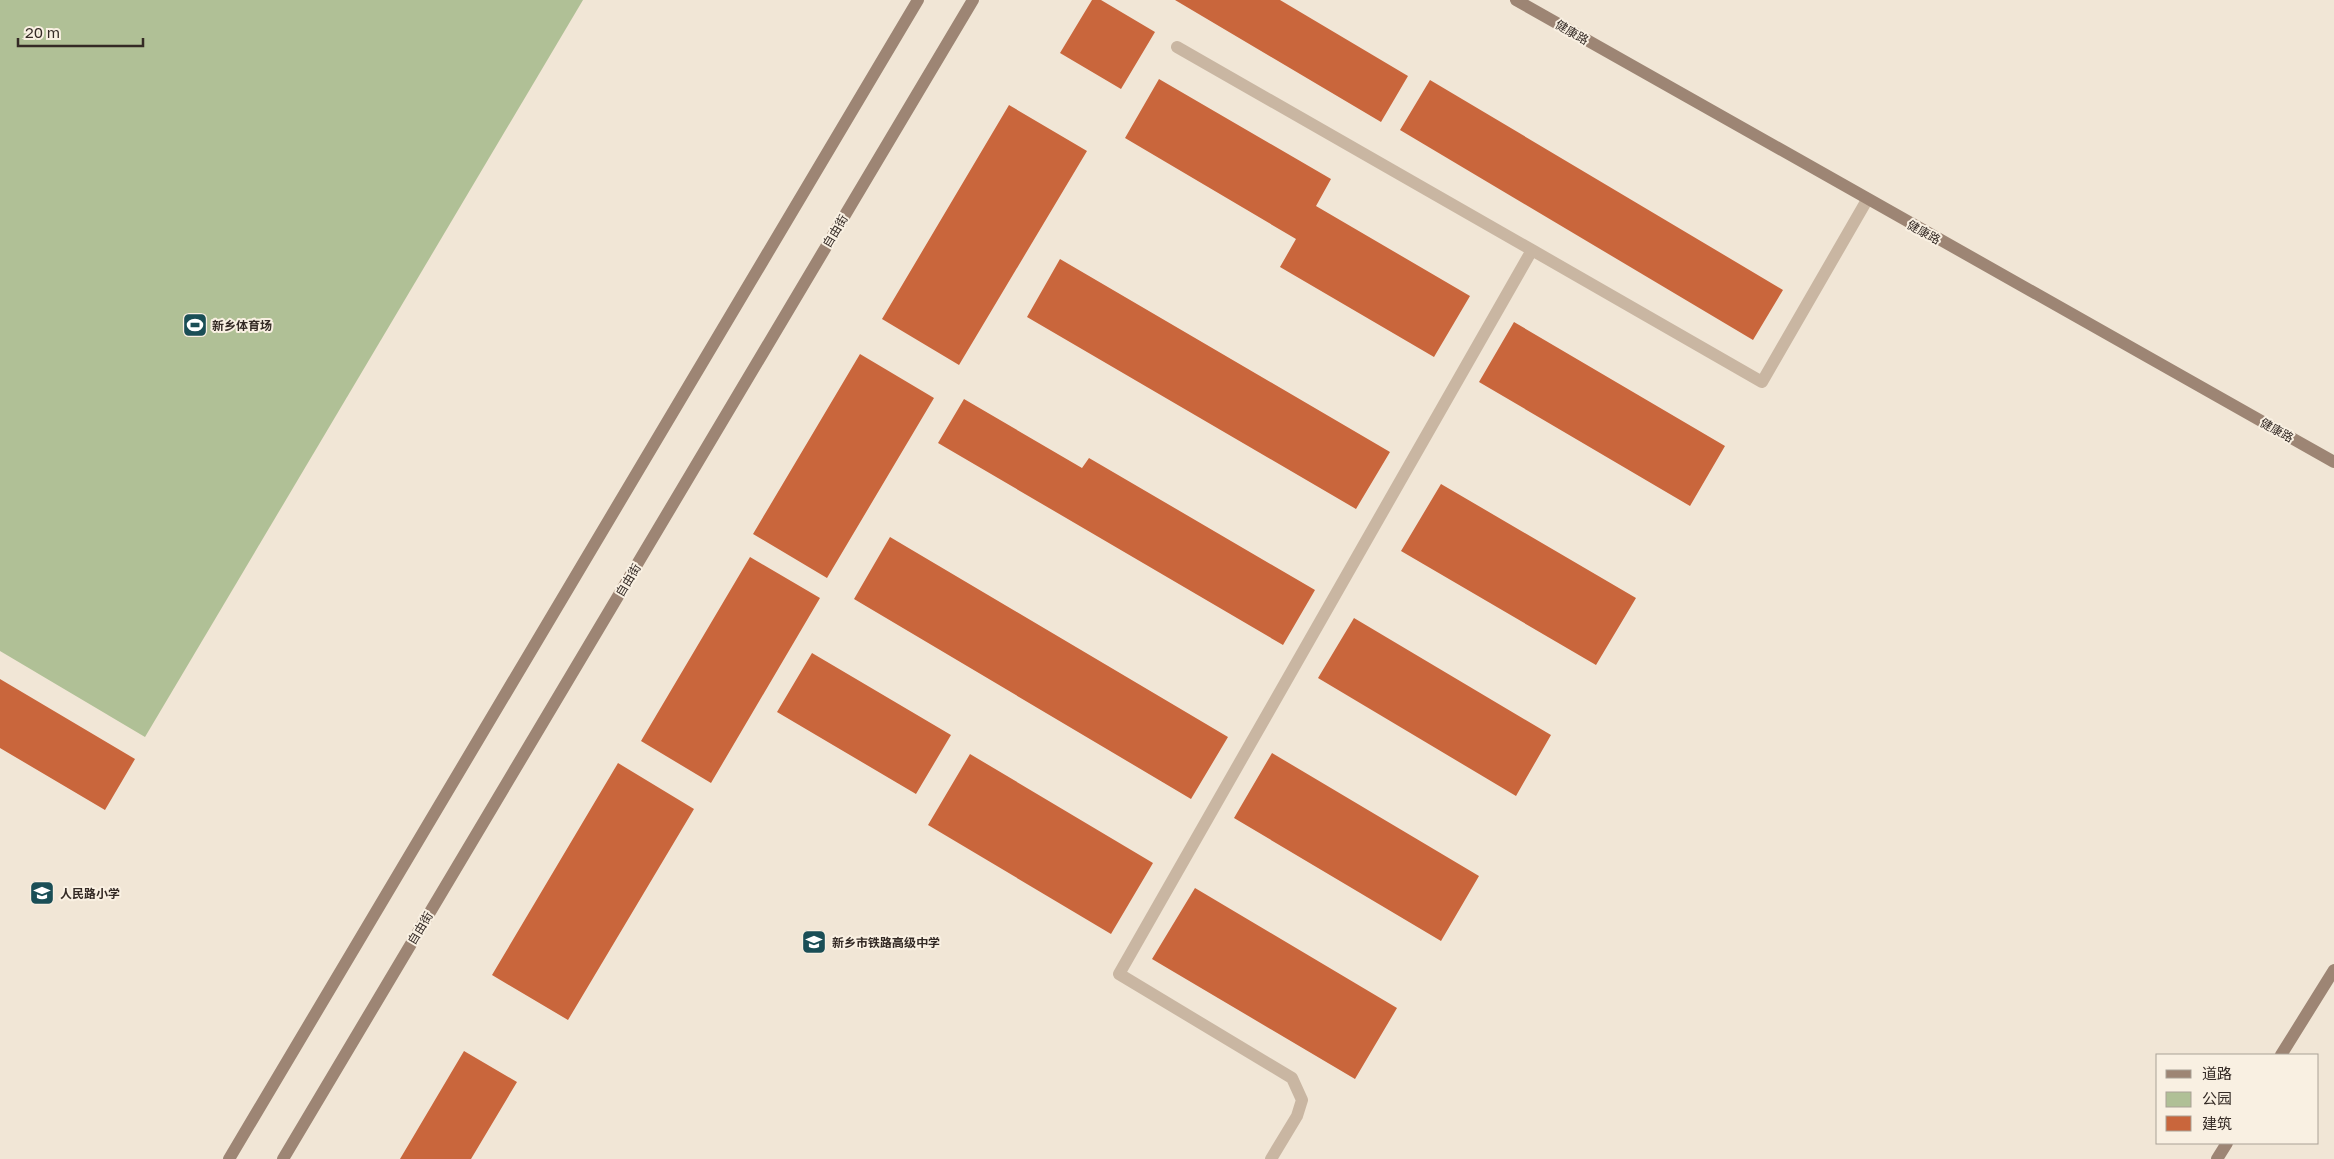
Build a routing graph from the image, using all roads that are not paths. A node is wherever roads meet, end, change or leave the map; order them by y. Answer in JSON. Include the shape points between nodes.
{"nodes":[{"id":1,"x":918,"y":0,"type":"edge"},
{"id":2,"x":972,"y":0,"type":"edge"},
{"id":3,"x":1516,"y":0,"type":"edge"},
{"id":4,"x":1177,"y":47,"type":"dead end"},
{"id":5,"x":1867,"y":200,"type":"junction"},
{"id":6,"x":1532,"y":250,"type":"junction"},
{"id":7,"x":2334,"y":462,"type":"edge"},
{"id":8,"x":2334,"y":970,"type":"edge"},
{"id":9,"x":2283,"y":1054,"type":"edge"},
{"id":10,"x":2226,"y":1144,"type":"edge"},
{"id":11,"x":229,"y":1159,"type":"edge"},
{"id":12,"x":283,"y":1159,"type":"edge"},
{"id":13,"x":1271,"y":1159,"type":"edge"},
{"id":14,"x":2217,"y":1159,"type":"edge"}],
"edges":[{"from":1,"to":11,"type":"street"},
{"from":2,"to":12,"type":"street","name":"自由街"},
{"from":3,"to":5,"type":"street","name":"健康路"},
{"from":4,"to":6,"type":"lane"},
{"from":5,"to":6,"type":"lane","via":[[1762,382]]},
{"from":5,"to":7,"type":"street","name":"健康路"},
{"from":6,"to":13,"type":"lane","via":[[1119,974],[1292,1078],[1302,1100],[1297,1116]]},
{"from":8,"to":9,"type":"street"},
{"from":10,"to":14,"type":"street"}]}
